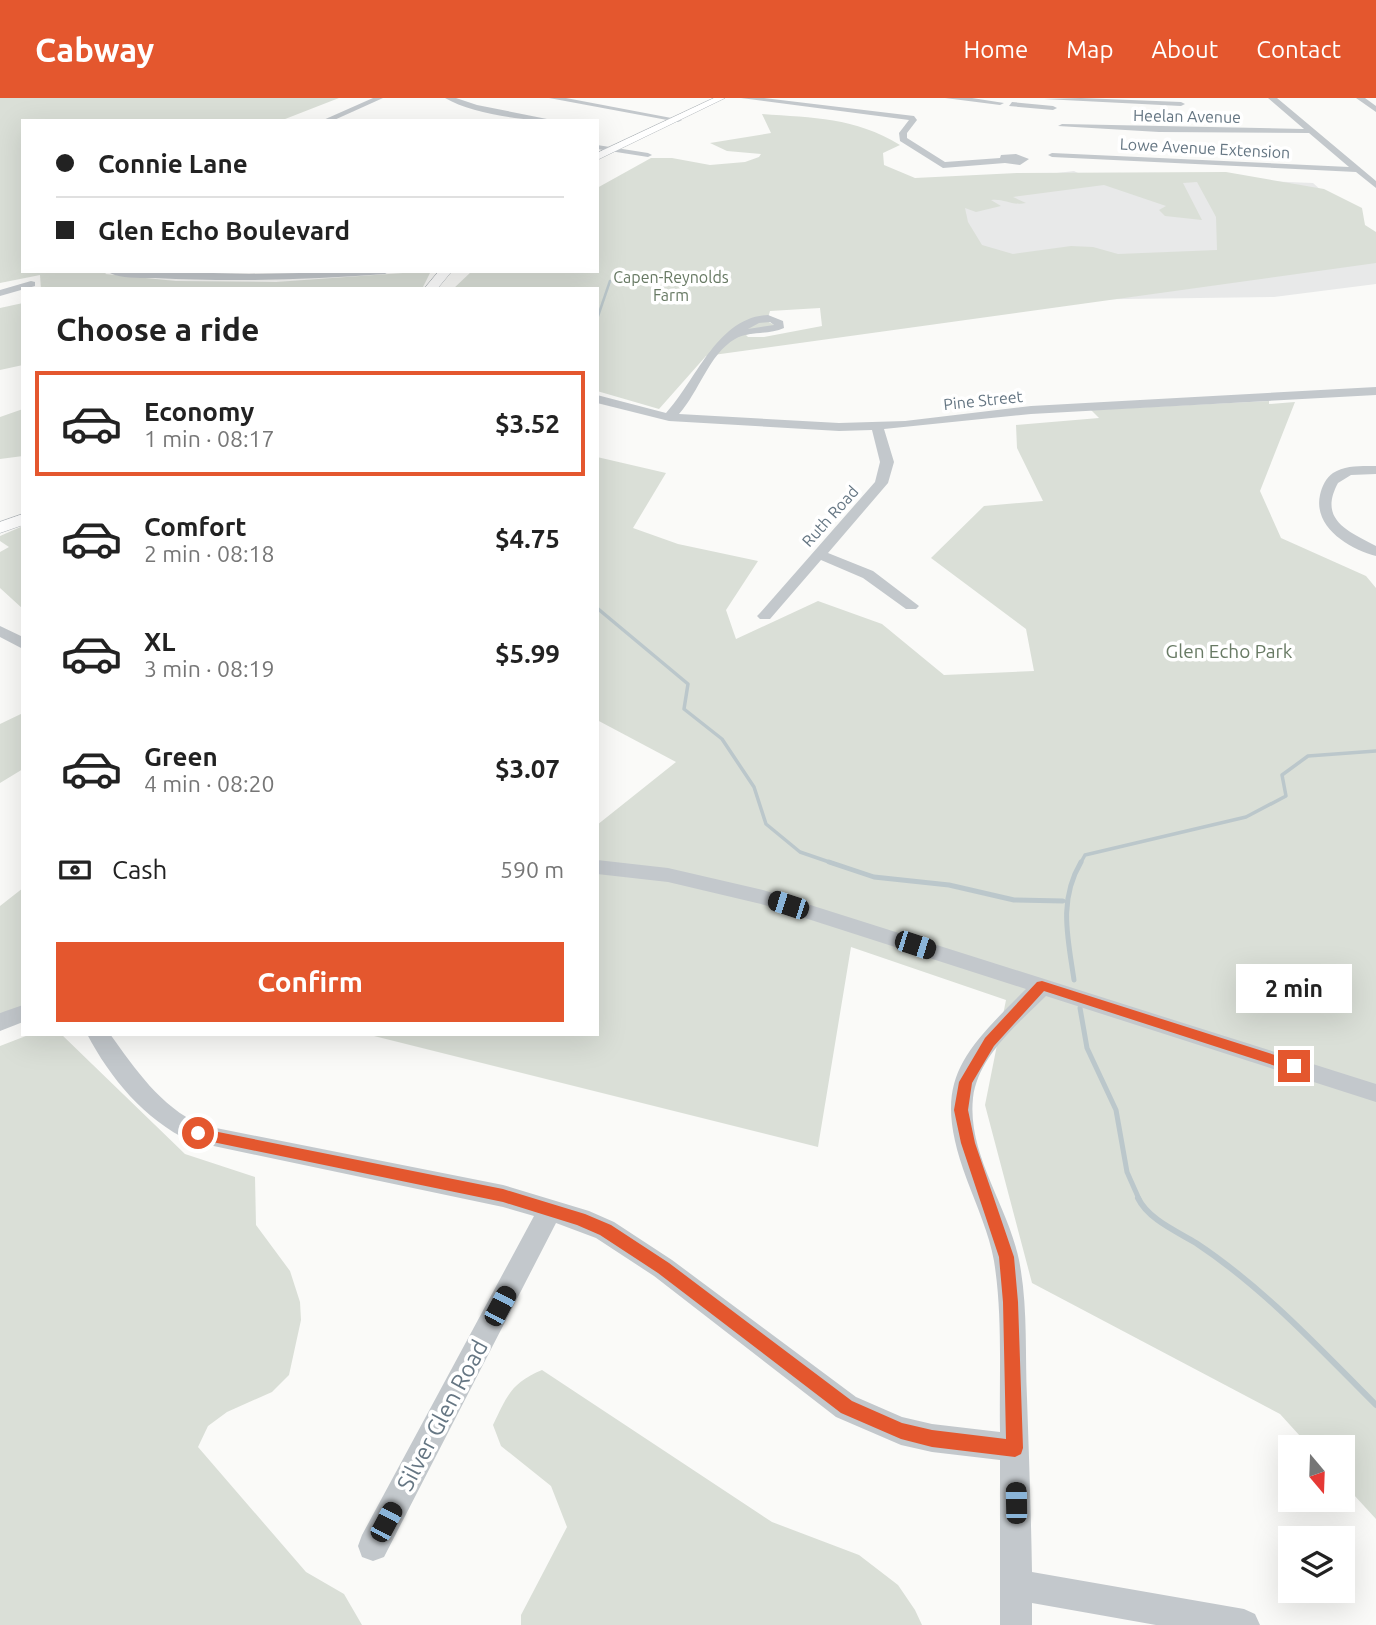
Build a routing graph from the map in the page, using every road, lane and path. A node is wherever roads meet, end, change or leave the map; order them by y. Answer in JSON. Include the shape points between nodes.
{"nodes":[{"id":1,"x":379,"y":98,"type":"edge"},
{"id":2,"x":449,"y":98,"type":"edge"},
{"id":3,"x":553,"y":98,"type":"edge"},
{"id":4,"x":721,"y":98,"type":"edge"},
{"id":5,"x":745,"y":98,"type":"edge"},
{"id":6,"x":949,"y":98,"type":"edge"},
{"id":7,"x":1272,"y":98,"type":"edge"},
{"id":8,"x":1360,"y":98,"type":"edge"},
{"id":9,"x":1048,"y":99,"type":"edge"},
{"id":10,"x":1178,"y":101,"type":"edge"},
{"id":11,"x":1000,"y":103,"type":"dead end"},
{"id":12,"x":1012,"y":104,"type":"dead end"},
{"id":13,"x":1053,"y":108,"type":"junction"},
{"id":14,"x":1376,"y":110,"type":"edge"},
{"id":15,"x":1189,"y":113,"type":"dead end"},
{"id":16,"x":330,"y":119,"type":"edge"},
{"id":17,"x":543,"y":119,"type":"edge"},
{"id":18,"x":678,"y":120,"type":"junction"},
{"id":19,"x":1198,"y":122,"type":"dead end"},
{"id":20,"x":1062,"y":126,"type":"junction"},
{"id":21,"x":1207,"y":131,"type":"junction"},
{"id":22,"x":1312,"y":131,"type":"junction"},
{"id":23,"x":1067,"y":136,"type":"dead end"},
{"id":24,"x":1072,"y":146,"type":"dead end"},
{"id":25,"x":599,"y":148,"type":"edge"},
{"id":26,"x":612,"y":150,"type":"junction"},
{"id":27,"x":648,"y":155,"type":"dead end"},
{"id":28,"x":1052,"y":155,"type":"dead end"},
{"id":29,"x":599,"y":156,"type":"edge"},
{"id":30,"x":1077,"y":156,"type":"junction"},
{"id":31,"x":1005,"y":160,"type":"dead end"},
{"id":32,"x":1357,"y":170,"type":"junction"},
{"id":33,"x":1376,"y":185,"type":"edge"},
{"id":34,"x":125,"y":273,"type":"edge"},
{"id":35,"x":308,"y":273,"type":"edge"},
{"id":36,"x":444,"y":273,"type":"edge"},
{"id":37,"x":230,"y":275,"type":"edge"},
{"id":38,"x":31,"y":284,"type":"dead end"},
{"id":39,"x":432,"y":287,"type":"edge"},
{"id":40,"x":0,"y":293,"type":"edge"},
{"id":41,"x":735,"y":335,"type":"dead end"},
{"id":42,"x":1376,"y":391,"type":"edge"},
{"id":43,"x":599,"y":399,"type":"edge"},
{"id":44,"x":669,"y":417,"type":"junction"},
{"id":45,"x":877,"y":427,"type":"junction"},
{"id":46,"x":1376,"y":470,"type":"edge"},
{"id":47,"x":21,"y":520,"type":"edge"},
{"id":48,"x":0,"y":528,"type":"edge"},
{"id":49,"x":1376,"y":552,"type":"edge"},
{"id":50,"x":819,"y":555,"type":"junction"},
{"id":51,"x":911,"y":606,"type":"dead end"},
{"id":52,"x":765,"y":616,"type":"dead end"},
{"id":53,"x":0,"y":631,"type":"edge"},
{"id":54,"x":21,"y":643,"type":"edge"},
{"id":55,"x":599,"y":867,"type":"edge"},
{"id":56,"x":1042,"y":986,"type":"junction"},
{"id":57,"x":21,"y":1014,"type":"edge"},
{"id":58,"x":0,"y":1022,"type":"edge"},
{"id":59,"x":99,"y":1036,"type":"edge"},
{"id":60,"x":1374,"y":1089,"type":"edge"},
{"id":61,"x":550,"y":1210,"type":"junction"},
{"id":62,"x":1015,"y":1448,"type":"junction"},
{"id":63,"x":373,"y":1546,"type":"dead end"},
{"id":64,"x":1017,"y":1585,"type":"junction"},
{"id":65,"x":1016,"y":1625,"type":"edge"},
{"id":66,"x":1244,"y":1625,"type":"edge"}],
"edges":[{"from":1,"to":16,"type":"street"},
{"from":2,"to":17,"type":"street"},
{"from":3,"to":18,"type":"street"},
{"from":4,"to":18,"type":"main road"},
{"from":5,"to":31,"type":"street","via":[[905,116],[913,120],[903,139],[937,164]]},
{"from":6,"to":11,"type":"street"},
{"from":7,"to":22,"type":"street"},
{"from":8,"to":14,"type":"street"},
{"from":9,"to":10,"type":"street"},
{"from":9,"to":13,"type":"street"},
{"from":10,"to":15,"type":"street"},
{"from":12,"to":13,"type":"street"},
{"from":13,"to":20,"type":"street"},
{"from":18,"to":26,"type":"main road"},
{"from":19,"to":21,"type":"street"},
{"from":20,"to":21,"type":"street","name":"Heelan Avenue"},
{"from":20,"to":23,"type":"street"},
{"from":21,"to":22,"type":"street","name":"Heelan Avenue"},
{"from":22,"to":32,"type":"street"},
{"from":24,"to":30,"type":"street"},
{"from":25,"to":26,"type":"street"},
{"from":26,"to":27,"type":"street"},
{"from":26,"to":29,"type":"main road"},
{"from":28,"to":30,"type":"street","name":"Lowe Avenue Extension"},
{"from":30,"to":32,"type":"street","name":"Lowe Avenue Extension"},
{"from":32,"to":33,"type":"street"},
{"from":34,"to":37,"type":"street","via":[[184,278]]},
{"from":35,"to":37,"type":"street"},
{"from":36,"to":39,"type":"main road"},
{"from":38,"to":40,"type":"street"},
{"from":41,"to":44,"type":"street","via":[[714,354]]},
{"from":42,"to":45,"type":"street","name":"Pine Street","via":[[1031,410]]},
{"from":43,"to":44,"type":"street","name":"Pine Street"},
{"from":44,"to":45,"type":"street","name":"Pine Street"},
{"from":45,"to":50,"type":"street","name":"Ruth Road","via":[[887,462],[881,483]]},
{"from":46,"to":49,"type":"street","via":[[1332,479],[1325,510],[1338,529]]},
{"from":47,"to":48,"type":"main road"},
{"from":50,"to":51,"type":"street","via":[[873,575]]},
{"from":50,"to":52,"type":"street","name":"Ruth Road"},
{"from":53,"to":54,"type":"street"},
{"from":55,"to":56,"type":"street","via":[[668,875],[763,897]]},
{"from":56,"to":60,"type":"street"},
{"from":56,"to":62,"type":"street","via":[[976,1061],[961,1097],[963,1126],[1006,1257]]},
{"from":57,"to":58,"type":"street"},
{"from":59,"to":61,"type":"street","via":[[149,1104],[177,1126]]},
{"from":61,"to":62,"type":"street","via":[[606,1230],[629,1245],[846,1407],[901,1431]]},
{"from":61,"to":63,"type":"street","name":"Silver Glen Road"},
{"from":62,"to":64,"type":"street"},
{"from":64,"to":65,"type":"street"},
{"from":64,"to":66,"type":"street"}]}
